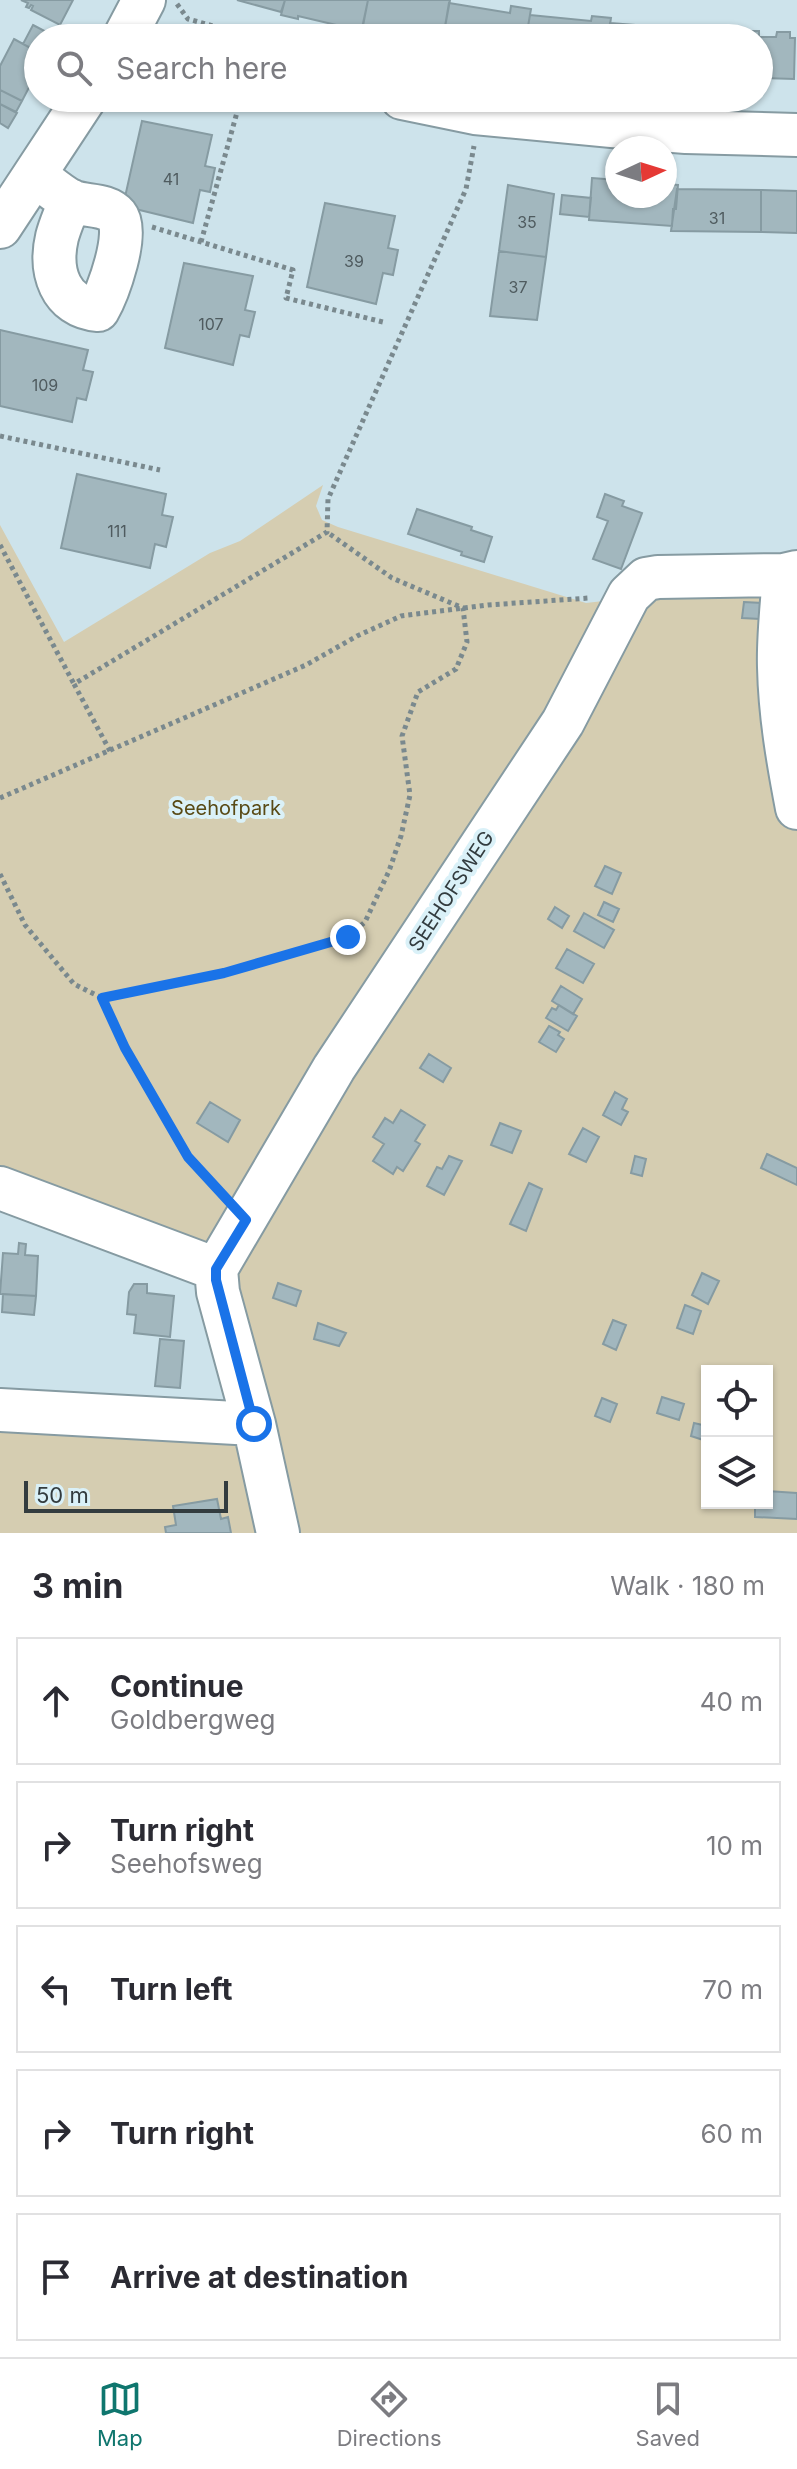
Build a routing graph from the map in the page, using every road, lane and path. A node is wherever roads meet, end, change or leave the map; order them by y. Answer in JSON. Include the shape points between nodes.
{"nodes":[{"id":1,"x":144,"y":0,"type":"edge"},
{"id":2,"x":174,"y":0,"type":"edge"},
{"id":3,"x":131,"y":24,"type":"edge"},
{"id":4,"x":206,"y":24,"type":"edge"},
{"id":5,"x":76,"y":112,"type":"edge"},
{"id":6,"x":237,"y":112,"type":"edge"},
{"id":7,"x":470,"y":112,"type":"edge"},
{"id":8,"x":797,"y":135,"type":"edge"},
{"id":9,"x":473,"y":151,"type":"dead end"},
{"id":10,"x":36,"y":176,"type":"junction"},
{"id":11,"x":70,"y":200,"type":"junction"},
{"id":12,"x":118,"y":217,"type":"junction"},
{"id":13,"x":0,"y":227,"type":"edge"},
{"id":14,"x":201,"y":242,"type":"junction"},
{"id":15,"x":383,"y":322,"type":"dead end"},
{"id":16,"x":0,"y":436,"type":"edge"},
{"id":17,"x":160,"y":470,"type":"dead end"},
{"id":18,"x":327,"y":532,"type":"junction"},
{"id":19,"x":0,"y":545,"type":"edge"},
{"id":20,"x":791,"y":574,"type":"edge"},
{"id":21,"x":629,"y":595,"type":"junction"},
{"id":22,"x":463,"y":608,"type":"junction"},
{"id":23,"x":74,"y":684,"type":"junction"},
{"id":24,"x":110,"y":751,"type":"junction"},
{"id":25,"x":0,"y":798,"type":"edge"},
{"id":26,"x":797,"y":808,"type":"edge"},
{"id":27,"x":0,"y":874,"type":"edge"},
{"id":28,"x":102,"y":998,"type":"junction"},
{"id":29,"x":0,"y":1188,"type":"edge"},
{"id":30,"x":246,"y":1220,"type":"junction"},
{"id":31,"x":216,"y":1269,"type":"junction"},
{"id":32,"x":0,"y":1410,"type":"edge"},
{"id":33,"x":254,"y":1424,"type":"junction"},
{"id":34,"x":278,"y":1533,"type":"edge"}],
"edges":[{"from":1,"to":3,"type":"street"},
{"from":2,"to":4,"type":"path","via":[[188,19]]},
{"from":5,"to":10,"type":"street"},
{"from":6,"to":14,"type":"path"},
{"from":7,"to":8,"type":"street","via":[[686,132]]},
{"from":9,"to":18,"type":"path","via":[[466,189],[328,499]]},
{"from":10,"to":11,"type":"street"},
{"from":10,"to":13,"type":"street"},
{"from":11,"to":12,"type":"street","via":[[109,209]]},
{"from":11,"to":12,"type":"street","via":[[55,258],[65,296],[84,309],[98,310],[108,293],[122,229]]},
{"from":12,"to":14,"type":"path"},
{"from":14,"to":15,"type":"path","via":[[293,270],[286,298]]},
{"from":16,"to":17,"type":"path"},
{"from":18,"to":22,"type":"path","via":[[392,578]]},
{"from":18,"to":23,"type":"path"},
{"from":19,"to":23,"type":"path"},
{"from":20,"to":21,"type":"street","via":[[658,577],[646,579]]},
{"from":20,"to":26,"type":"street","via":[[779,664]]},
{"from":21,"to":22,"type":"path"},
{"from":21,"to":30,"type":"street","name":"SEEHOFSWEG","via":[[563,722],[334,1068]]},
{"from":22,"to":24,"type":"path","via":[[401,616],[306,665]]},
{"from":22,"to":28,"type":"path","via":[[467,642],[456,669],[418,692],[402,736],[410,795],[389,871],[365,922],[348,937],[224,973]]},
{"from":23,"to":24,"type":"path"},
{"from":24,"to":25,"type":"path"},
{"from":27,"to":28,"type":"path","via":[[25,925],[74,984]]},
{"from":28,"to":30,"type":"path","via":[[188,1157]]},
{"from":29,"to":31,"type":"street"},
{"from":30,"to":31,"type":"street","name":"SEEHOFSWEG"},
{"from":31,"to":33,"type":"street"},
{"from":32,"to":33,"type":"street"},
{"from":33,"to":34,"type":"street"}]}
